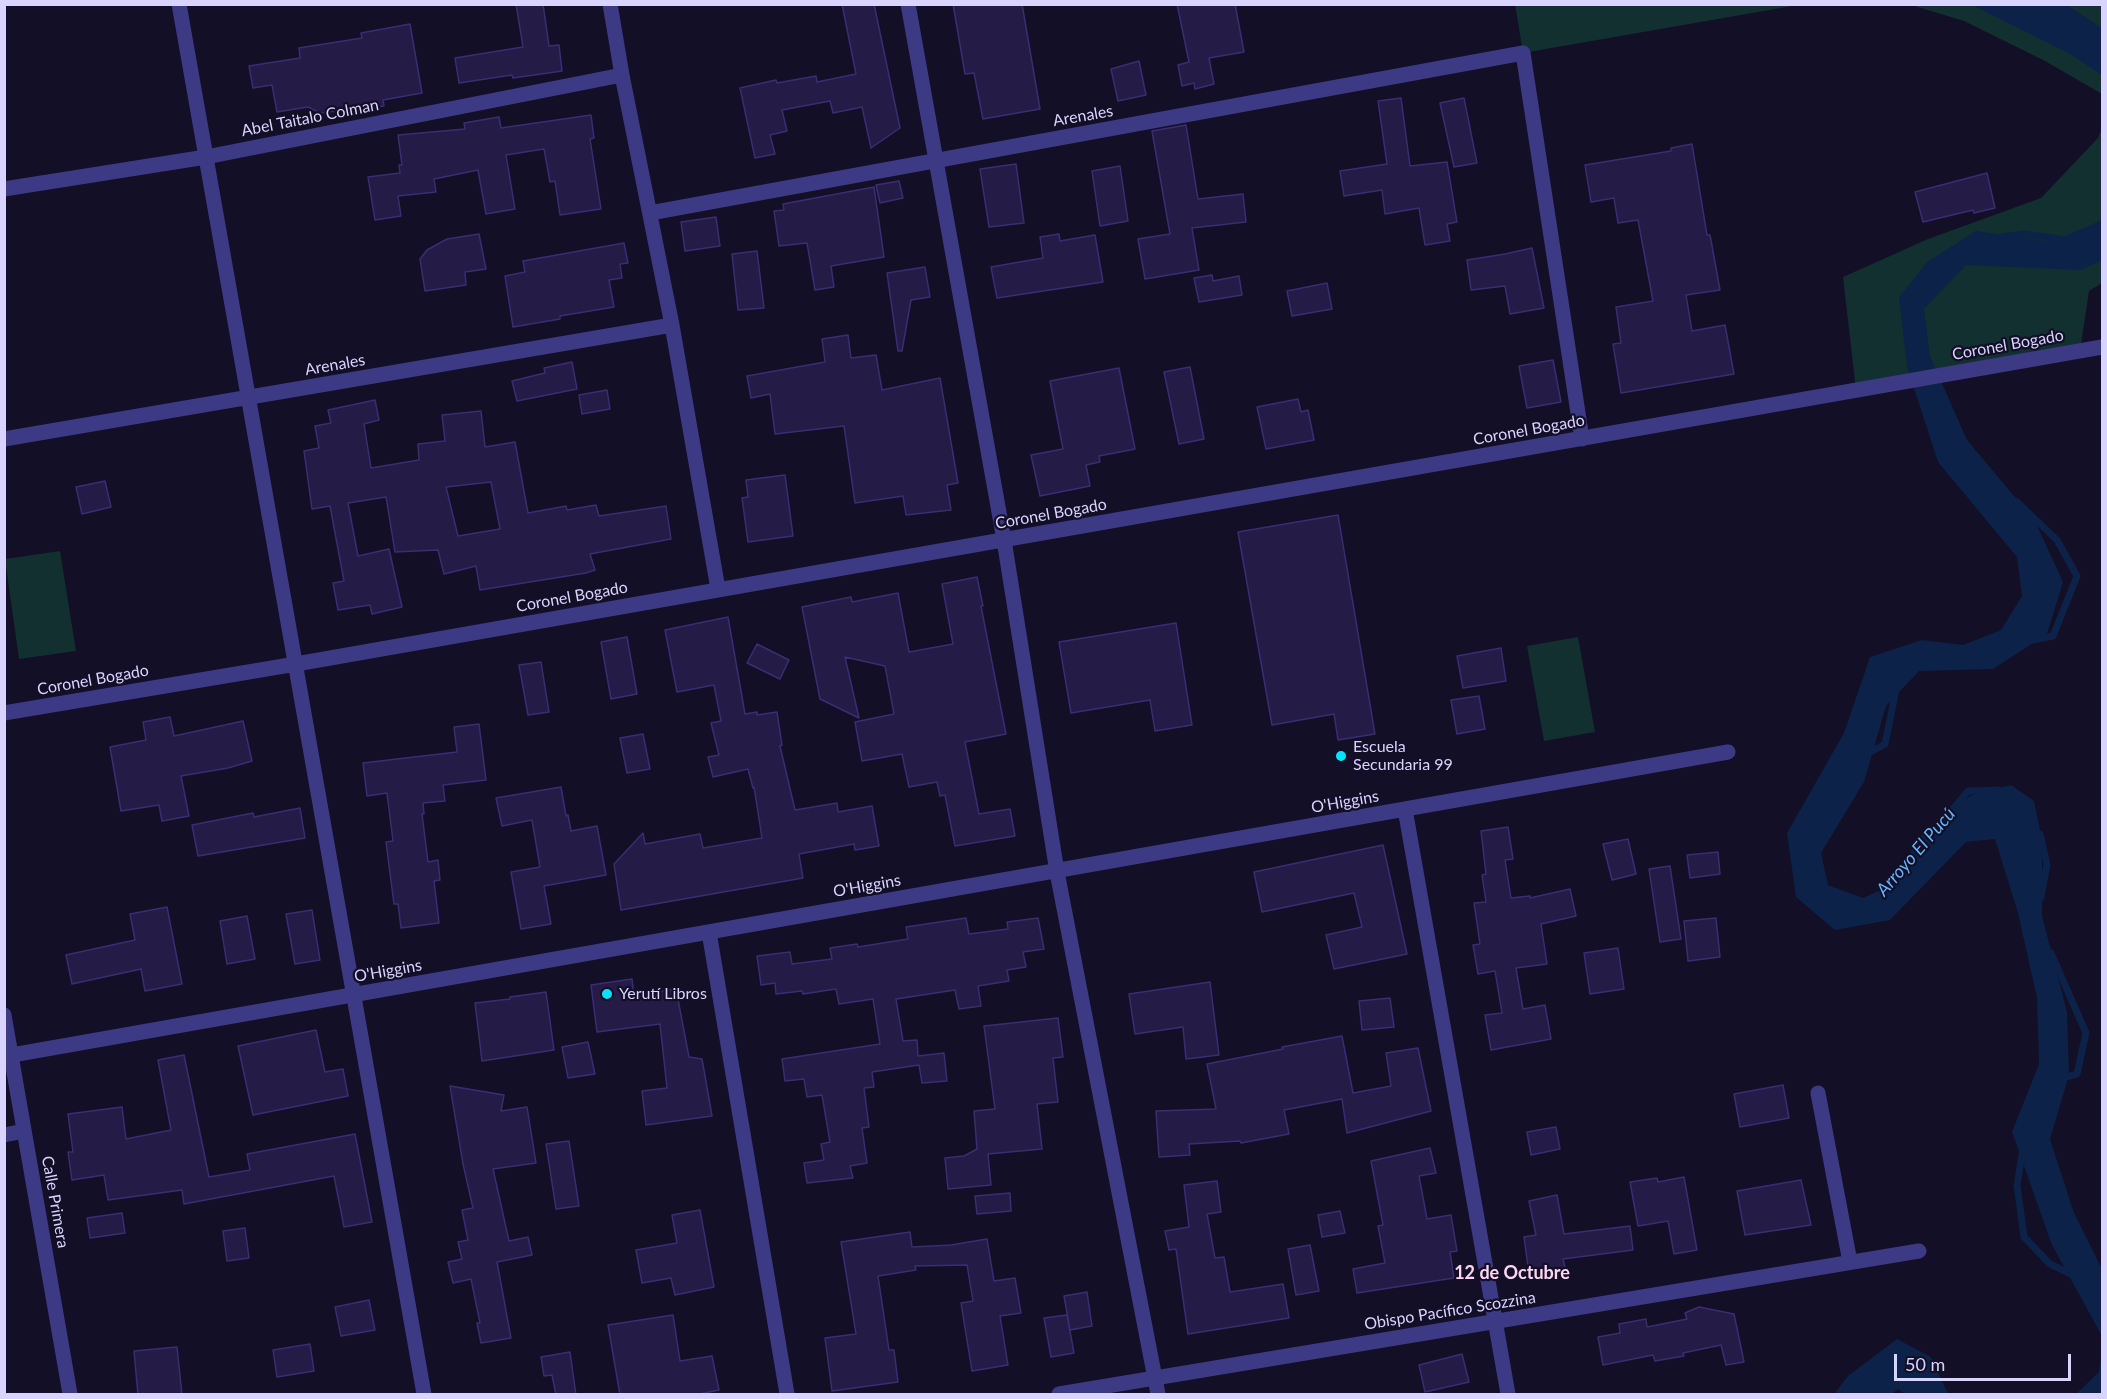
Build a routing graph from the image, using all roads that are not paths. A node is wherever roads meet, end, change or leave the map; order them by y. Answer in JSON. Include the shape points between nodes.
{"nodes":[{"id":1,"x":179,"y":4,"type":"edge"},
{"id":2,"x":610,"y":4,"type":"edge"},
{"id":3,"x":908,"y":4,"type":"edge"},
{"id":4,"x":622,"y":75,"type":"junction"},
{"id":5,"x":206,"y":157,"type":"junction"},
{"id":6,"x":935,"y":161,"type":"junction"},
{"id":7,"x":4,"y":189,"type":"edge"},
{"id":8,"x":650,"y":213,"type":"junction"},
{"id":9,"x":672,"y":326,"type":"junction"},
{"id":10,"x":2103,"y":347,"type":"edge"},
{"id":11,"x":249,"y":398,"type":"junction"},
{"id":12,"x":4,"y":439,"type":"edge"},
{"id":13,"x":1582,"y":439,"type":"junction"},
{"id":14,"x":1004,"y":540,"type":"junction"},
{"id":15,"x":718,"y":589,"type":"junction"},
{"id":16,"x":296,"y":664,"type":"junction"},
{"id":17,"x":4,"y":713,"type":"edge"},
{"id":18,"x":1728,"y":752,"type":"dead end"},
{"id":19,"x":1405,"y":809,"type":"junction"},
{"id":20,"x":1057,"y":872,"type":"junction"},
{"id":21,"x":709,"y":932,"type":"junction"},
{"id":22,"x":354,"y":995,"type":"junction"},
{"id":23,"x":4,"y":1015,"type":"edge"},
{"id":24,"x":12,"y":1055,"type":"junction"},
{"id":25,"x":1818,"y":1093,"type":"dead end"},
{"id":26,"x":24,"y":1131,"type":"junction"},
{"id":27,"x":4,"y":1135,"type":"edge"},
{"id":28,"x":1919,"y":1251,"type":"dead end"},
{"id":29,"x":1850,"y":1262,"type":"junction"},
{"id":30,"x":1495,"y":1322,"type":"junction"},
{"id":31,"x":1156,"y":1378,"type":"junction"},
{"id":32,"x":70,"y":1395,"type":"edge"},
{"id":33,"x":424,"y":1395,"type":"edge"},
{"id":34,"x":787,"y":1395,"type":"edge"},
{"id":35,"x":1059,"y":1395,"type":"edge"},
{"id":36,"x":1158,"y":1395,"type":"edge"},
{"id":37,"x":1508,"y":1395,"type":"edge"}],
"edges":[{"from":1,"to":5,"type":"street"},
{"from":2,"to":4,"type":"street"},
{"from":3,"to":6,"type":"street"},
{"from":4,"to":5,"type":"street","name":"Abel Taitalo Colman"},
{"from":4,"to":8,"type":"street"},
{"from":5,"to":7,"type":"street","name":"Abel Taitalo Colman"},
{"from":5,"to":11,"type":"street"},
{"from":6,"to":8,"type":"street","name":"Arenales"},
{"from":6,"to":13,"type":"street","name":"Arenales","via":[[1523,53]]},
{"from":6,"to":14,"type":"street"},
{"from":8,"to":9,"type":"street"},
{"from":9,"to":11,"type":"street","name":"Arenales"},
{"from":9,"to":15,"type":"street"},
{"from":10,"to":13,"type":"street","name":"Coronel Bogado"},
{"from":11,"to":12,"type":"street","name":"Arenales"},
{"from":11,"to":16,"type":"street"},
{"from":13,"to":14,"type":"street","name":"Coronel Bogado"},
{"from":14,"to":15,"type":"street","name":"Coronel Bogado"},
{"from":14,"to":20,"type":"street"},
{"from":15,"to":16,"type":"street","name":"Coronel Bogado"},
{"from":16,"to":17,"type":"street","name":"Coronel Bogado"},
{"from":16,"to":22,"type":"street"},
{"from":18,"to":19,"type":"street","name":"O'Higgins"},
{"from":19,"to":20,"type":"street","name":"O'Higgins"},
{"from":19,"to":30,"type":"street"},
{"from":20,"to":21,"type":"street","name":"O'Higgins"},
{"from":20,"to":31,"type":"street"},
{"from":21,"to":22,"type":"street","name":"O'Higgins"},
{"from":21,"to":34,"type":"street"},
{"from":22,"to":24,"type":"street","name":"O'Higgins"},
{"from":22,"to":33,"type":"street"},
{"from":23,"to":24,"type":"street","name":"Calle Primera"},
{"from":24,"to":26,"type":"street","name":"Calle Primera"},
{"from":25,"to":29,"type":"street"},
{"from":26,"to":27,"type":"street"},
{"from":26,"to":32,"type":"street","name":"Calle Primera"},
{"from":28,"to":29,"type":"street","name":"Obispo Pacífico Scozzina"},
{"from":29,"to":30,"type":"street","name":"Obispo Pacífico Scozzina"},
{"from":30,"to":31,"type":"street","name":"Obispo Pacífico Scozzina"},
{"from":30,"to":37,"type":"street"},
{"from":31,"to":35,"type":"street","name":"Obispo Pacífico Scozzina"},
{"from":31,"to":36,"type":"street"}]}
